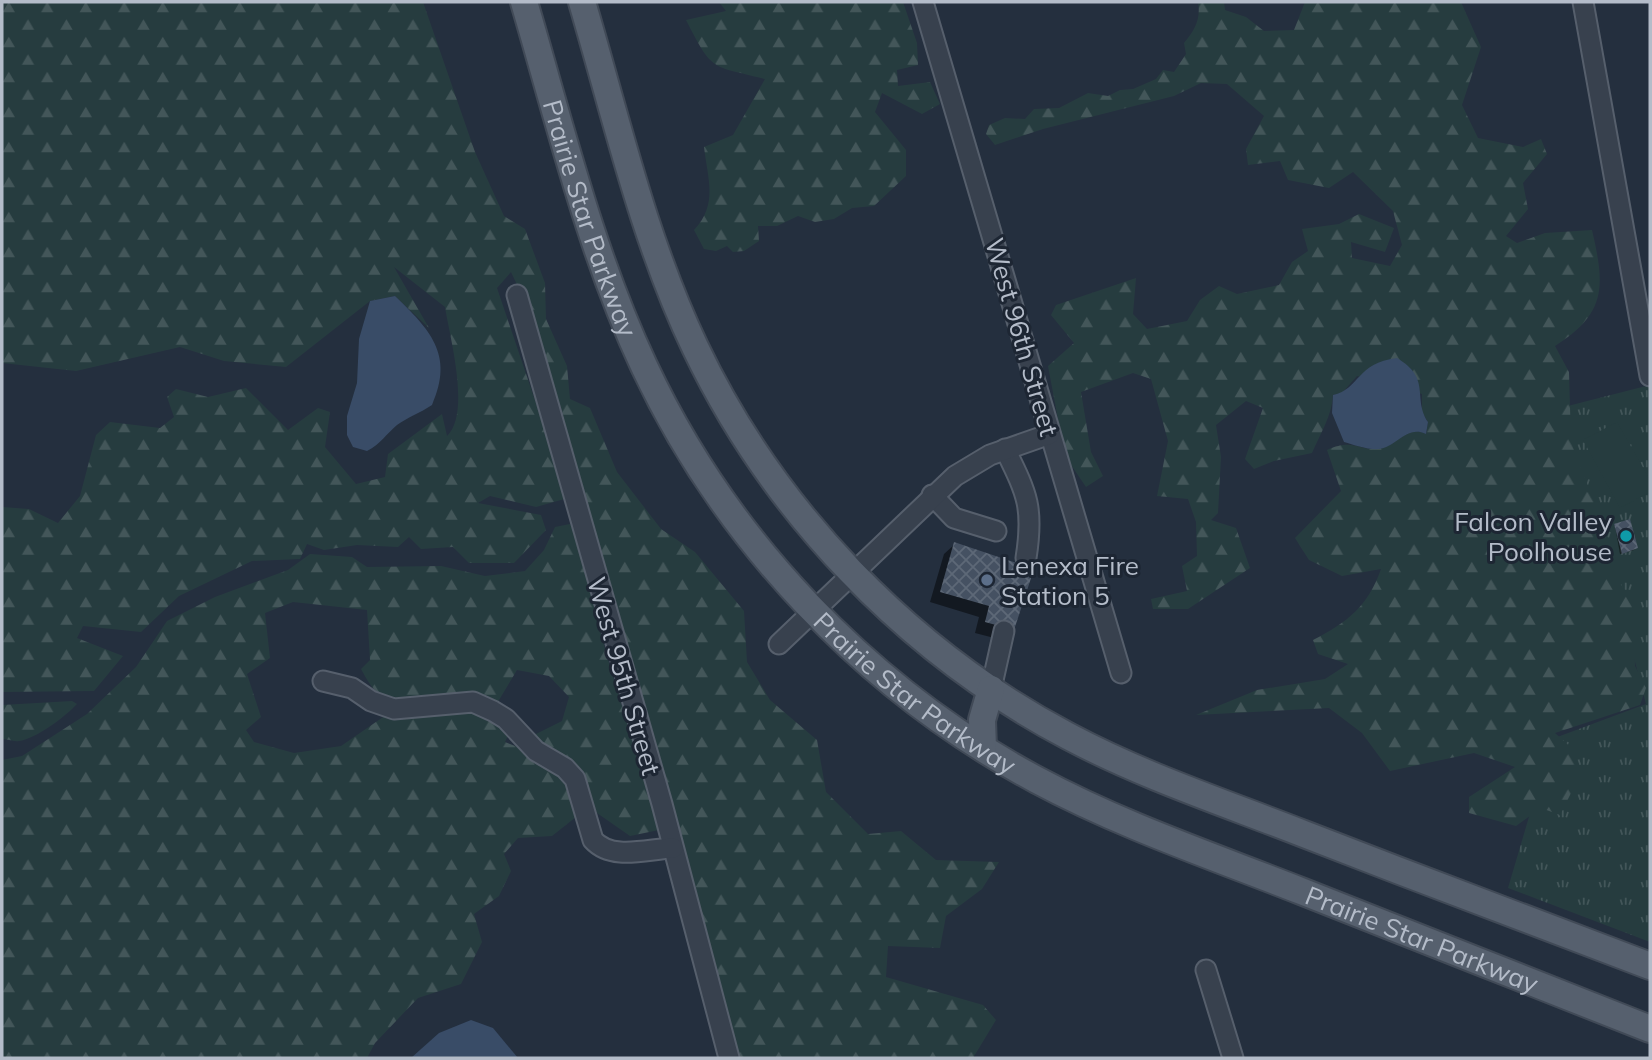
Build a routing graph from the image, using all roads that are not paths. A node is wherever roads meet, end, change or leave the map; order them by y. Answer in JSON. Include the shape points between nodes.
{"nodes":[{"id":1,"x":524,"y":2,"type":"edge"},
{"id":2,"x":582,"y":2,"type":"edge"},
{"id":3,"x":923,"y":2,"type":"edge"},
{"id":4,"x":1583,"y":2,"type":"edge"},
{"id":5,"x":517,"y":295,"type":"dead end"},
{"id":6,"x":1650,"y":376,"type":"edge"},
{"id":7,"x":1050,"y":434,"type":"junction"},
{"id":8,"x":1005,"y":449,"type":"junction"},
{"id":9,"x":932,"y":495,"type":"junction"},
{"id":10,"x":996,"y":531,"type":"dead end"},
{"id":11,"x":1026,"y":558,"type":"dead end"},
{"id":12,"x":852,"y":572,"type":"junction"},
{"id":13,"x":813,"y":611,"type":"junction"},
{"id":14,"x":1004,"y":631,"type":"dead end"},
{"id":15,"x":779,"y":644,"type":"dead end"},
{"id":16,"x":1121,"y":673,"type":"dead end"},
{"id":17,"x":323,"y":681,"type":"dead end"},
{"id":18,"x":991,"y":689,"type":"junction"},
{"id":19,"x":983,"y":748,"type":"junction"},
{"id":20,"x":673,"y":848,"type":"junction"},
{"id":21,"x":1650,"y":966,"type":"edge"},
{"id":22,"x":1206,"y":970,"type":"dead end"},
{"id":23,"x":1650,"y":1029,"type":"edge"},
{"id":24,"x":729,"y":1058,"type":"edge"},
{"id":25,"x":1233,"y":1058,"type":"edge"}],
"edges":[{"from":1,"to":13,"type":"main road","name":"Prairie Star Parkway","via":[[596,244],[645,368],[732,513]]},
{"from":2,"to":12,"type":"main road","name":"Prairie Star Parkway","via":[[652,239],[695,348],[751,447],[813,531]]},
{"from":3,"to":7,"type":"street","name":"West 96th Street"},
{"from":4,"to":6,"type":"street"},
{"from":5,"to":20,"type":"street","name":"West 95th Street"},
{"from":7,"to":8,"type":"street"},
{"from":7,"to":16,"type":"street","name":"West 96th Street"},
{"from":8,"to":9,"type":"street","via":[[971,465]]},
{"from":8,"to":11,"type":"street","via":[[1027,492],[1032,522]]},
{"from":9,"to":10,"type":"street","via":[[954,518]]},
{"from":9,"to":12,"type":"street"},
{"from":12,"to":13,"type":"street"},
{"from":12,"to":18,"type":"main road","name":"Prairie Star Parkway","via":[[893,613]]},
{"from":13,"to":15,"type":"street"},
{"from":13,"to":19,"type":"main road","name":"Prairie Star Parkway","via":[[887,679]]},
{"from":14,"to":18,"type":"street"},
{"from":17,"to":20,"type":"street","via":[[352,688],[394,709],[473,702],[493,711],[575,779],[593,840],[600,848],[622,852]]},
{"from":18,"to":19,"type":"main road","via":[[982,720]]},
{"from":18,"to":21,"type":"main road","name":"Prairie Star Parkway","via":[[1122,762]]},
{"from":19,"to":23,"type":"main road","name":"Prairie Star Parkway","via":[[1095,809]]},
{"from":20,"to":24,"type":"street","name":"West 95th Street"},
{"from":22,"to":25,"type":"street"}]}
